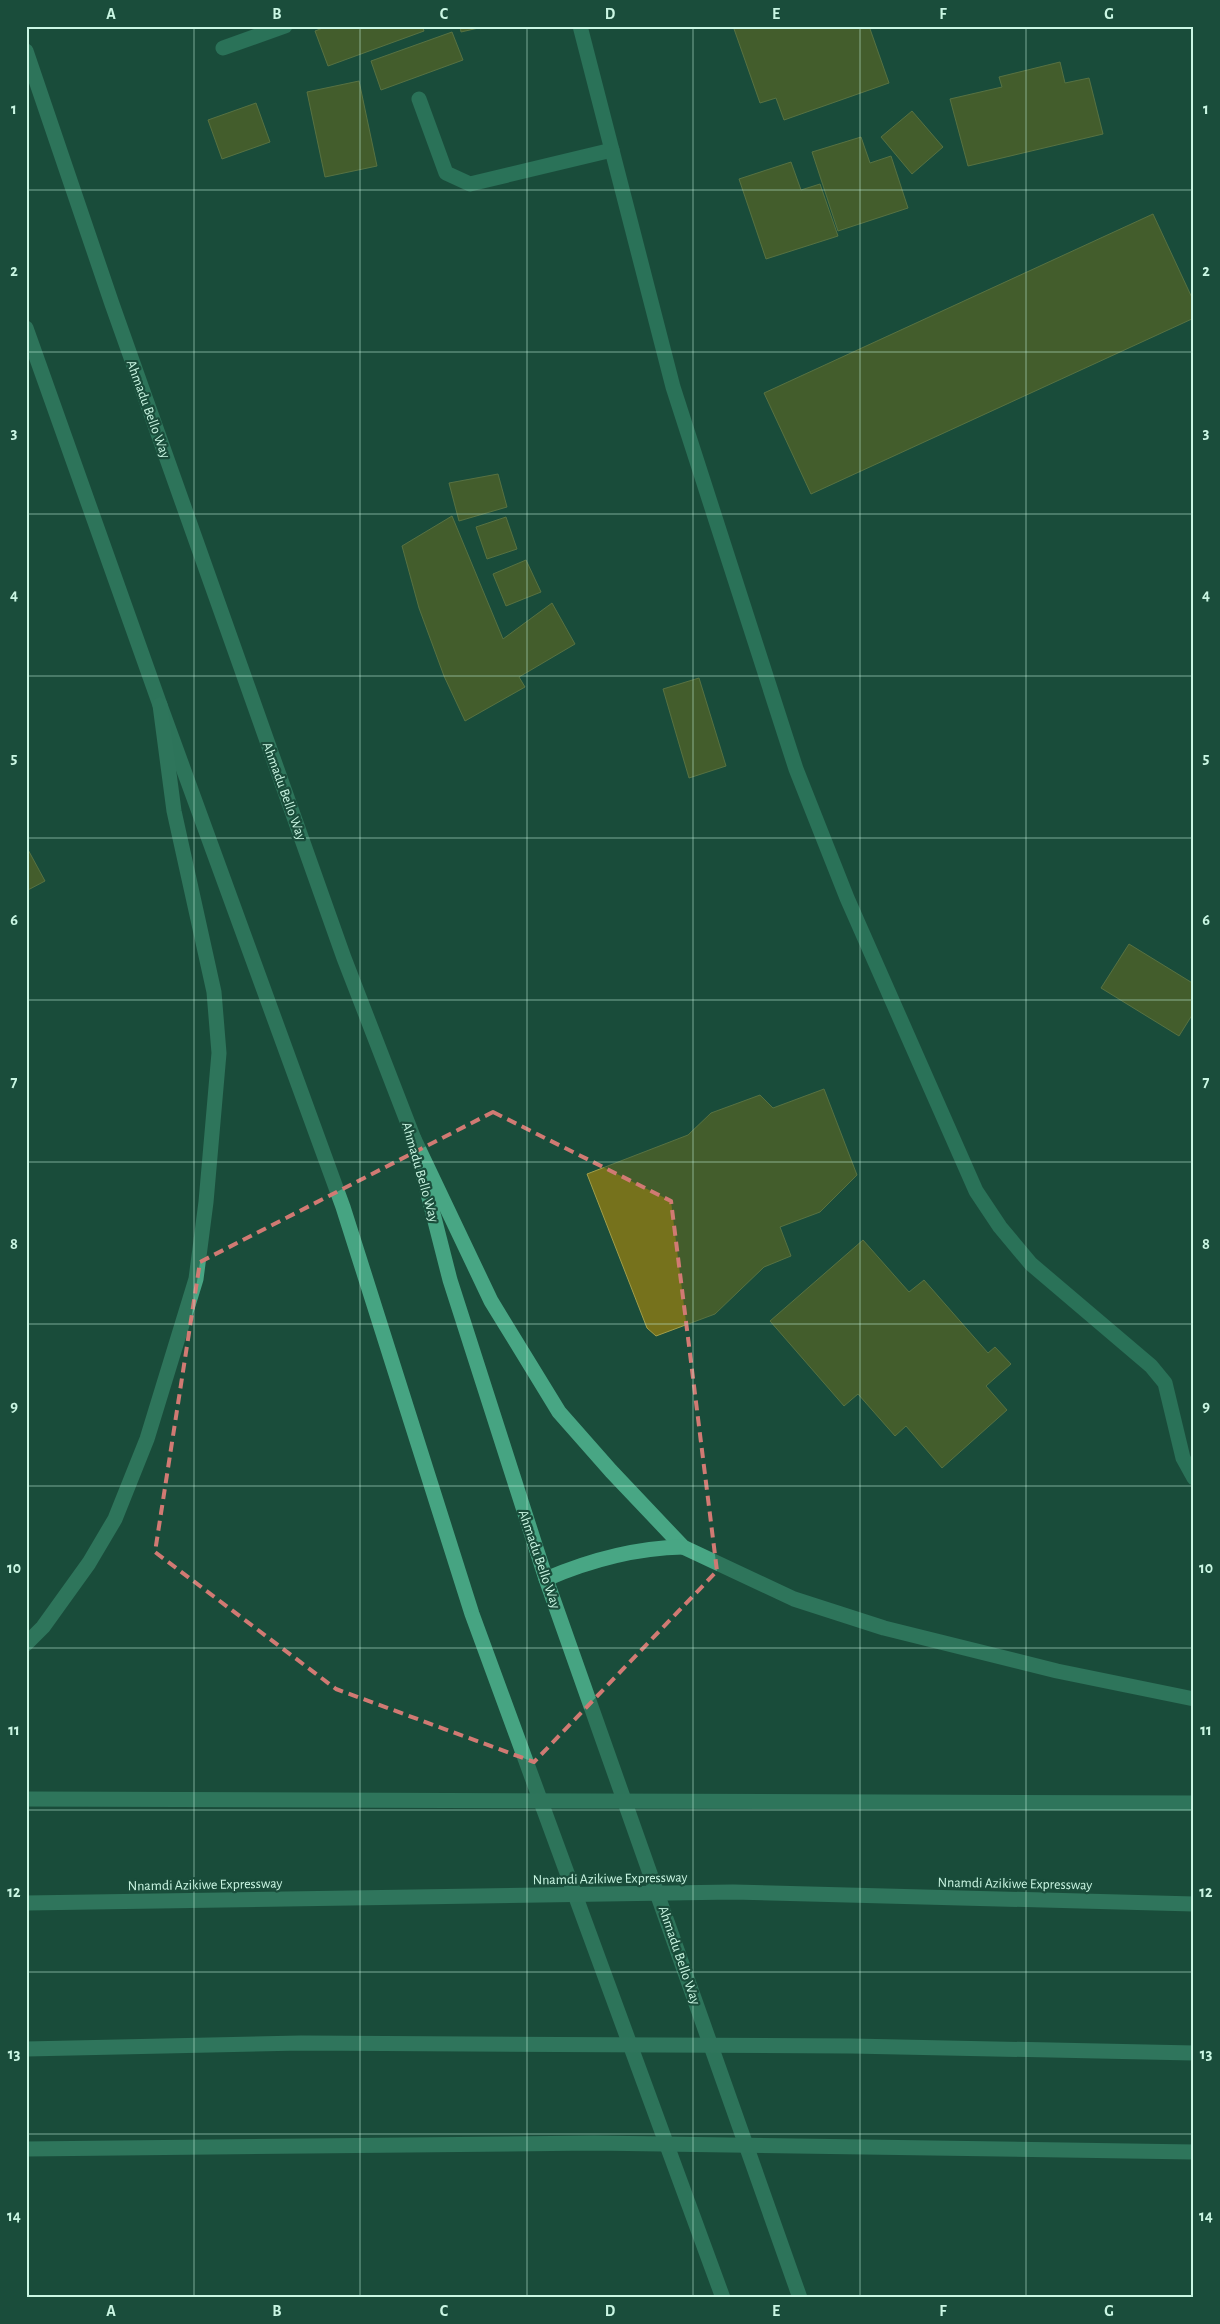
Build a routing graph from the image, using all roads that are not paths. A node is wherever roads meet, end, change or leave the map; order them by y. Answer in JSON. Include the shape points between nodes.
{"nodes":[{"id":1,"x":285,"y":26,"type":"edge"},
{"id":2,"x":580,"y":26,"type":"edge"},
{"id":3,"x":222,"y":48,"type":"dead end"},
{"id":4,"x":26,"y":51,"type":"edge"},
{"id":5,"x":419,"y":99,"type":"dead end"},
{"id":6,"x":612,"y":150,"type":"junction"},
{"id":7,"x":26,"y":328,"type":"edge"},
{"id":8,"x":160,"y":705,"type":"junction"},
{"id":9,"x":414,"y":1139,"type":"junction"},
{"id":10,"x":1194,"y":1478,"type":"edge"},
{"id":11,"x":683,"y":1547,"type":"junction"},
{"id":12,"x":546,"y":1579,"type":"junction"},
{"id":13,"x":26,"y":1644,"type":"edge"},
{"id":14,"x":1194,"y":1699,"type":"edge"},
{"id":15,"x":26,"y":1799,"type":"edge"},
{"id":16,"x":1194,"y":1803,"type":"edge"},
{"id":17,"x":26,"y":1903,"type":"edge"},
{"id":18,"x":1194,"y":1904,"type":"edge"},
{"id":19,"x":26,"y":2049,"type":"edge"},
{"id":20,"x":1194,"y":2053,"type":"edge"},
{"id":21,"x":26,"y":2149,"type":"edge"},
{"id":22,"x":1194,"y":2152,"type":"edge"},
{"id":23,"x":798,"y":2292,"type":"edge"},
{"id":24,"x":723,"y":2298,"type":"edge"}],
"edges":[{"from":1,"to":3,"type":"street"},
{"from":2,"to":6,"type":"street"},
{"from":4,"to":9,"type":"main road","name":"Ahmadu Bello Way","via":[[112,304],[341,949]]},
{"from":5,"to":6,"type":"street","via":[[446,173],[470,184]]},
{"from":6,"to":10,"type":"street","via":[[673,387],[700,476],[796,769],[847,898],[976,1191],[1031,1264],[1151,1366],[1165,1384],[1183,1458]]},
{"from":7,"to":8,"type":"main road"},
{"from":8,"to":13,"type":"highway","via":[[174,811],[214,992],[219,1053],[196,1279],[147,1440],[115,1519],[89,1563],[43,1627]]},
{"from":8,"to":24,"type":"main road","via":[[343,1207],[452,1556]]},
{"from":9,"to":11,"type":"highway","via":[[491,1301],[559,1412]]},
{"from":9,"to":12,"type":"main road","name":"Ahmadu Bello Way","via":[[450,1280]]},
{"from":11,"to":12,"type":"highway","via":[[608,1556]]},
{"from":11,"to":14,"type":"highway","via":[[794,1599],[884,1628],[1057,1671]]},
{"from":12,"to":23,"type":"main road","name":"Ahmadu Bello Way"},
{"from":15,"to":16,"type":"highway"},
{"from":17,"to":18,"type":"highway","name":"Nnamdi Azikiwe Expressway","via":[[734,1892]]},
{"from":19,"to":20,"type":"highway","via":[[311,2043],[852,2046]]},
{"from":21,"to":22,"type":"highway","via":[[594,2143]]}]}
